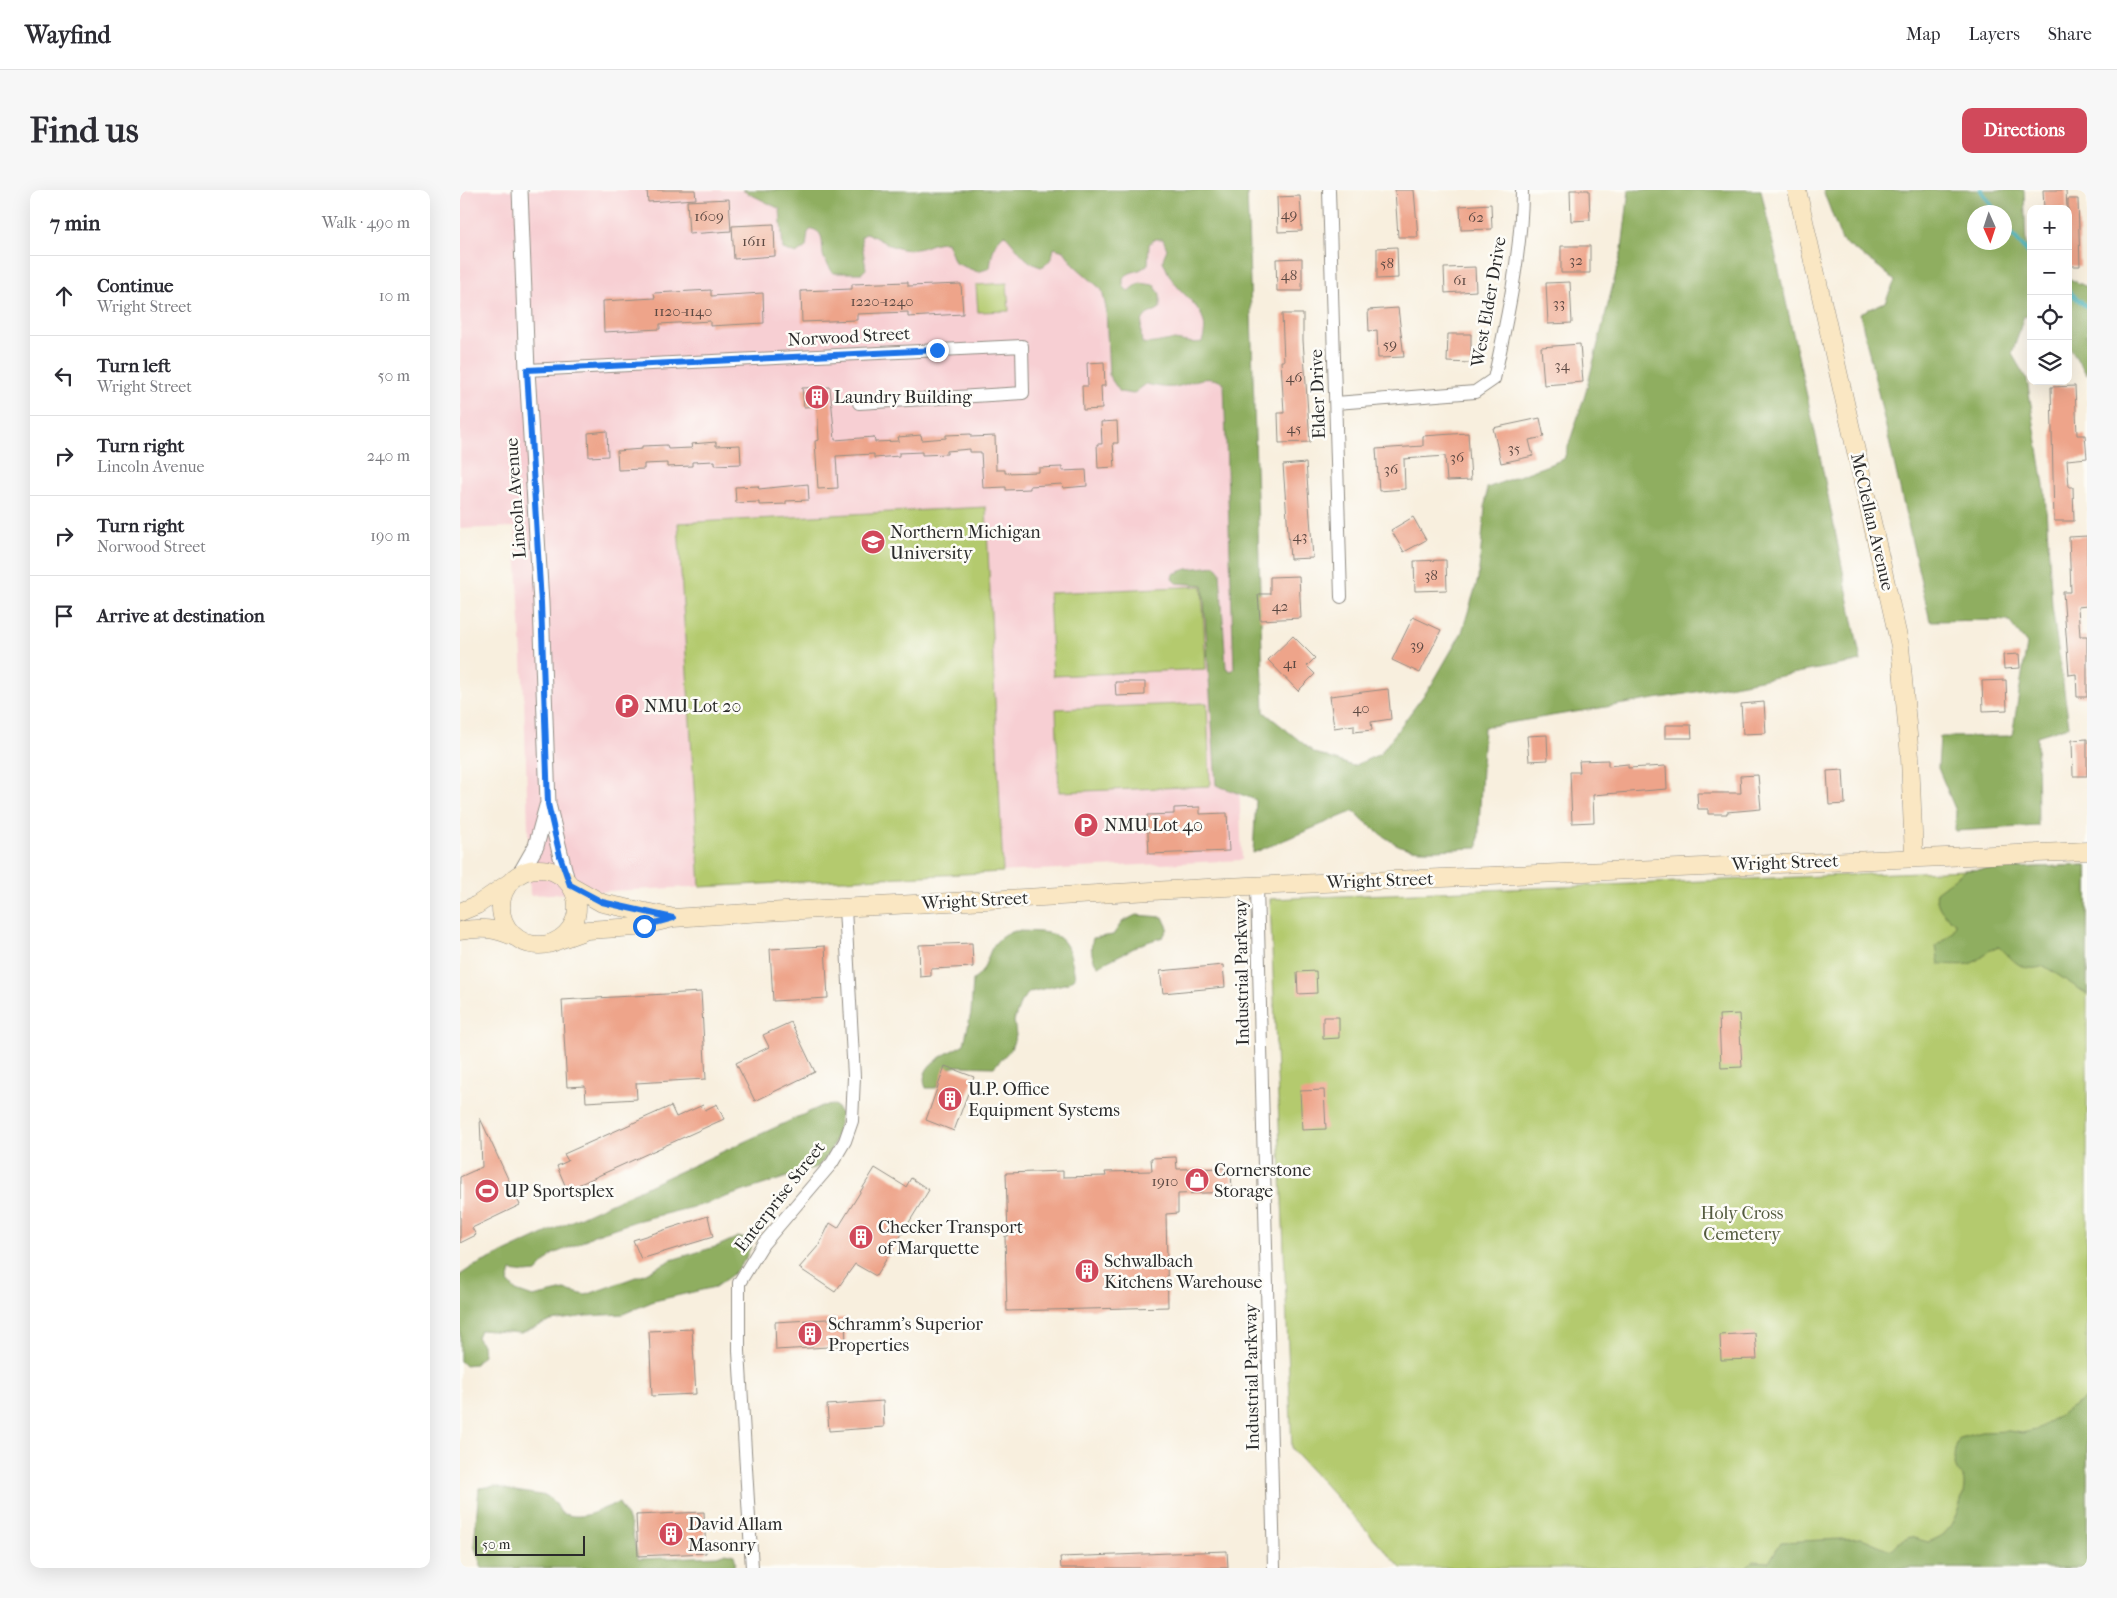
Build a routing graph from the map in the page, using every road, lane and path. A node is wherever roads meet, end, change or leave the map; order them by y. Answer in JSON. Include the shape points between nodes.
{"nodes":[{"id":1,"x":520,"y":190,"type":"edge"},
{"id":2,"x":1330,"y":190,"type":"edge"},
{"id":3,"x":1522,"y":190,"type":"edge"},
{"id":4,"x":1797,"y":190,"type":"edge"},
{"id":5,"x":527,"y":370,"type":"junction"},
{"id":6,"x":859,"y":403,"type":"dead end"},
{"id":7,"x":1336,"y":403,"type":"junction"},
{"id":8,"x":1341,"y":597,"type":"dead end"},
{"id":9,"x":548,"y":804,"type":"junction"},
{"id":10,"x":2087,"y":851,"type":"edge"},
{"id":11,"x":1914,"y":858,"type":"junction"},
{"id":12,"x":517,"y":877,"type":"junction"},
{"id":13,"x":569,"y":883,"type":"junction"},
{"id":14,"x":1257,"y":886,"type":"junction"},
{"id":15,"x":845,"y":908,"type":"junction"},
{"id":16,"x":460,"y":912,"type":"edge"},
{"id":17,"x":673,"y":918,"type":"junction"},
{"id":18,"x":460,"y":931,"type":"edge"},
{"id":19,"x":515,"y":937,"type":"junction"},
{"id":20,"x":559,"y":940,"type":"junction"},
{"id":21,"x":752,"y":1568,"type":"edge"},
{"id":22,"x":1274,"y":1568,"type":"edge"}],
"edges":[{"from":1,"to":5,"type":"street","name":"Lincoln Avenue"},
{"from":2,"to":7,"type":"street","name":"Elder Drive"},
{"from":3,"to":7,"type":"street","name":"West Elder Drive","via":[[1508,309],[1494,379],[1476,392]]},
{"from":4,"to":11,"type":"main road","name":"McClellan Avenue","via":[[1900,646],[1910,758]]},
{"from":5,"to":6,"type":"street","name":"Norwood Street","via":[[1022,346],[1023,393]]},
{"from":5,"to":9,"type":"street","name":"Lincoln Avenue","via":[[541,603]]},
{"from":7,"to":8,"type":"street","name":"Elder Drive"},
{"from":9,"to":12,"type":"street","name":"Lincoln Avenue","via":[[536,846]]},
{"from":9,"to":13,"type":"street","name":"Lincoln Avenue"},
{"from":10,"to":11,"type":"main road","name":"Wright Street"},
{"from":11,"to":14,"type":"main road","name":"Wright Street"},
{"from":12,"to":13,"type":"main road","via":[[537,869],[548,870]]},
{"from":12,"to":16,"type":"main road","via":[[477,905]]},
{"from":12,"to":19,"type":"main road","via":[[503,895],[501,906],[503,918]]},
{"from":13,"to":17,"type":"main road","name":"Wright Street","via":[[602,902]]},
{"from":13,"to":20,"type":"main road","via":[[577,901],[577,912],[571,928]]},
{"from":14,"to":15,"type":"main road","name":"Wright Street"},
{"from":14,"to":22,"type":"street","name":"Industrial Parkway"},
{"from":15,"to":17,"type":"main road","name":"Wright Street"},
{"from":15,"to":21,"type":"street","name":"Enterprise Street","via":[[854,1077],[852,1121],[832,1163],[763,1244],[739,1283],[739,1350]]},
{"from":17,"to":20,"type":"main road","name":"Wright Street","via":[[644,926],[587,930]]},
{"from":18,"to":19,"type":"main road","via":[[493,929]]},
{"from":19,"to":20,"type":"main road","via":[[536,945]]}]}
